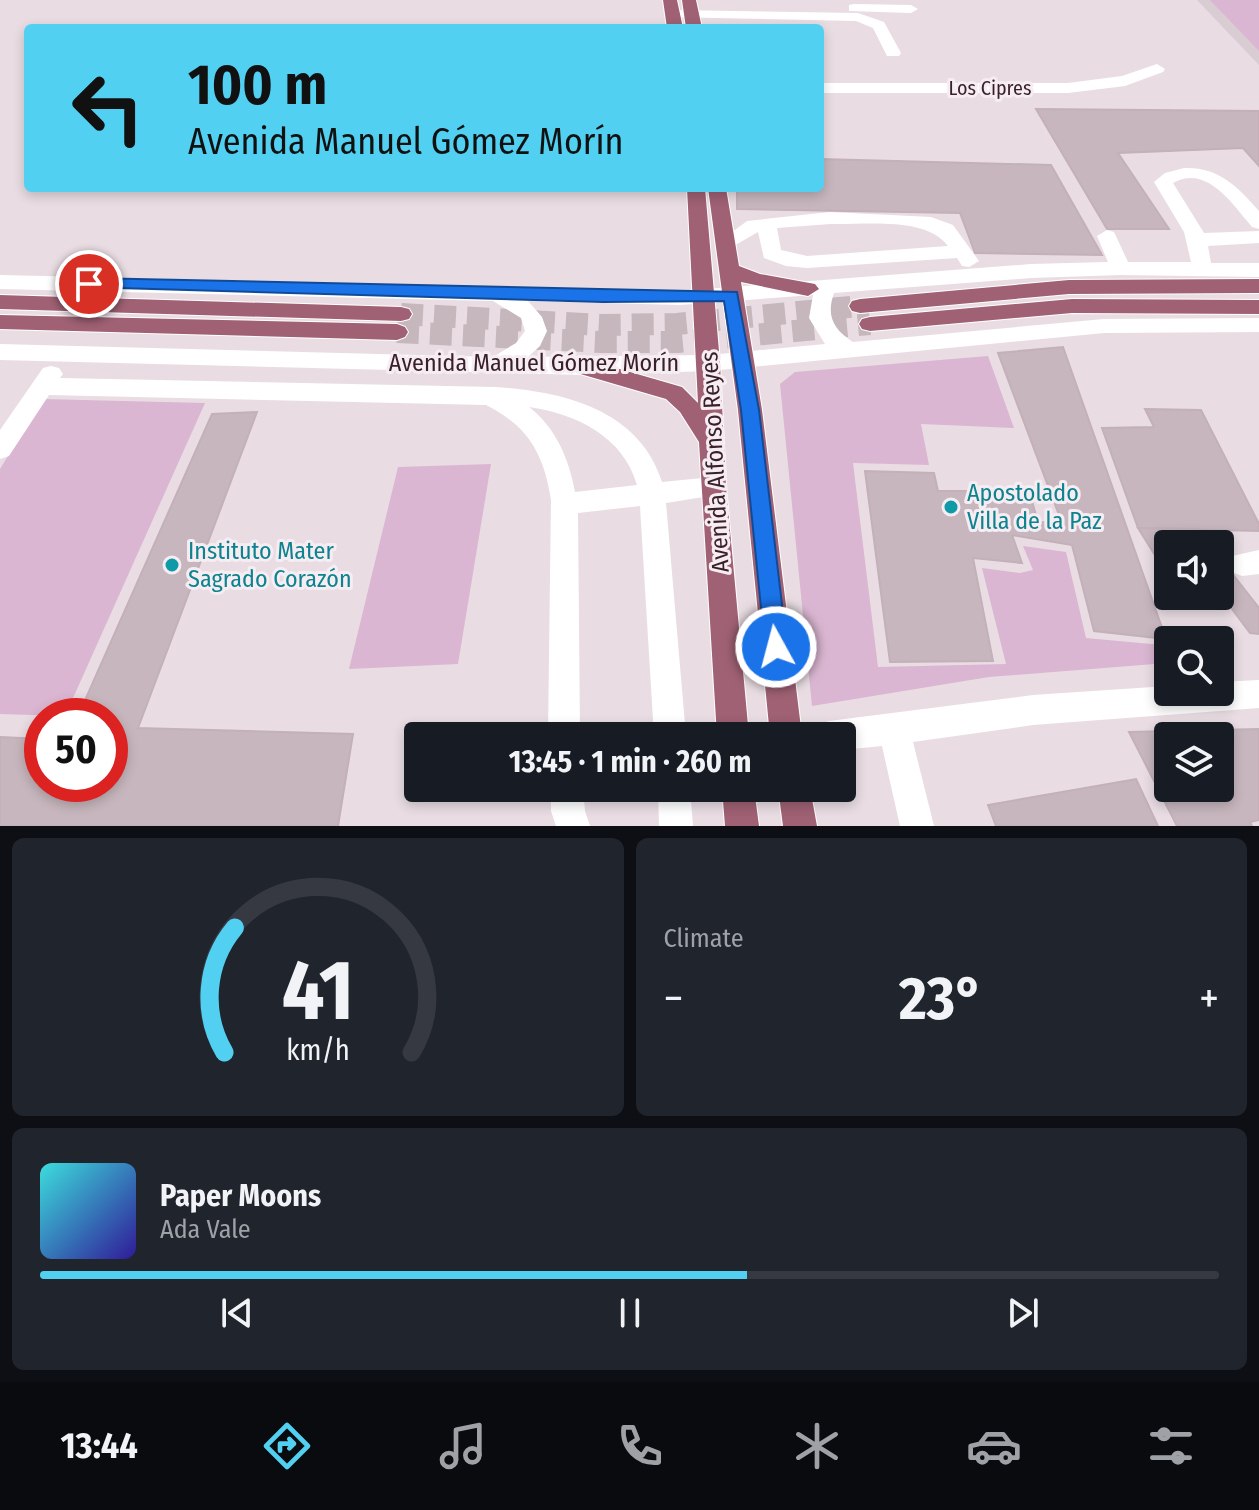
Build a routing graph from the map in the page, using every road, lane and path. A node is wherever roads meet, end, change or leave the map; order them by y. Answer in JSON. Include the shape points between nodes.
{"nodes":[{"id":1,"x":725,"y":0,"type":"edge"},
{"id":2,"x":911,"y":9,"type":"dead end"},
{"id":3,"x":672,"y":14,"type":"edge"},
{"id":4,"x":692,"y":14,"type":"edge"},
{"id":5,"x":893,"y":53,"type":"dead end"},
{"id":6,"x":1157,"y":69,"type":"dead end"},
{"id":7,"x":824,"y":88,"type":"edge"},
{"id":8,"x":697,"y":192,"type":"edge"},
{"id":9,"x":718,"y":192,"type":"edge"},
{"id":10,"x":766,"y":223,"type":"junction"},
{"id":11,"x":1259,"y":223,"type":"edge"},
{"id":12,"x":1107,"y":236,"type":"dead end"},
{"id":13,"x":1259,"y":237,"type":"edge"},
{"id":14,"x":1197,"y":240,"type":"junction"},
{"id":15,"x":963,"y":251,"type":"junction"},
{"id":16,"x":905,"y":253,"type":"junction"},
{"id":17,"x":726,"y":257,"type":"junction"},
{"id":18,"x":1121,"y":268,"type":"junction"},
{"id":19,"x":1201,"y":269,"type":"junction"},
{"id":20,"x":1259,"y":270,"type":"edge"},
{"id":21,"x":977,"y":276,"type":"junction"},
{"id":22,"x":919,"y":280,"type":"junction"},
{"id":23,"x":0,"y":282,"type":"edge"},
{"id":24,"x":1259,"y":286,"type":"edge"},
{"id":25,"x":817,"y":288,"type":"junction"},
{"id":26,"x":495,"y":294,"type":"junction"},
{"id":27,"x":718,"y":296,"type":"junction"},
{"id":28,"x":0,"y":302,"type":"edge"},
{"id":29,"x":1259,"y":307,"type":"edge"},
{"id":30,"x":0,"y":322,"type":"edge"},
{"id":31,"x":1259,"y":325,"type":"edge"},
{"id":32,"x":851,"y":351,"type":"junction"},
{"id":33,"x":0,"y":352,"type":"edge"},
{"id":34,"x":66,"y":352,"type":"junction"},
{"id":35,"x":742,"y":360,"type":"junction"},
{"id":36,"x":709,"y":363,"type":"junction"},
{"id":37,"x":491,"y":366,"type":"junction"},
{"id":38,"x":585,"y":367,"type":"junction"},
{"id":39,"x":43,"y":386,"type":"junction"},
{"id":40,"x":489,"y":396,"type":"junction"},
{"id":41,"x":709,"y":437,"type":"junction"},
{"id":42,"x":0,"y":449,"type":"edge"},
{"id":43,"x":713,"y":487,"type":"junction"},
{"id":44,"x":652,"y":493,"type":"junction"},
{"id":45,"x":562,"y":504,"type":"junction"},
{"id":46,"x":1259,"y":694,"type":"edge"},
{"id":47,"x":564,"y":722,"type":"edge"},
{"id":48,"x":669,"y":722,"type":"edge"},
{"id":49,"x":732,"y":722,"type":"edge"},
{"id":50,"x":784,"y":722,"type":"edge"},
{"id":51,"x":894,"y":730,"type":"junction"},
{"id":52,"x":856,"y":734,"type":"edge"},
{"id":53,"x":568,"y":802,"type":"edge"},
{"id":54,"x":675,"y":802,"type":"edge"},
{"id":55,"x":739,"y":802,"type":"edge"},
{"id":56,"x":796,"y":802,"type":"edge"},
{"id":57,"x":573,"y":826,"type":"edge"},
{"id":58,"x":676,"y":826,"type":"edge"},
{"id":59,"x":742,"y":826,"type":"edge"},
{"id":60,"x":800,"y":826,"type":"edge"},
{"id":61,"x":917,"y":826,"type":"edge"}],
"edges":[{"from":1,"to":2,"type":"street"},
{"from":3,"to":4,"type":"street"},
{"from":4,"to":5,"type":"street","via":[[858,17],[879,25]]},
{"from":6,"to":7,"type":"street","name":"Los Cipres","via":[[1125,81],[1068,88]]},
{"from":8,"to":27,"type":"main road","name":"Avenida Alfonso Reyes"},
{"from":9,"to":17,"type":"main road","name":"Avenida Alfonso Reyes"},
{"from":10,"to":15,"type":"street","via":[[830,218],[924,221],[946,229]]},
{"from":10,"to":16,"type":"street","via":[[771,253],[786,260]]},
{"from":10,"to":17,"type":"street","via":[[754,225]]},
{"from":11,"to":14,"type":"street","via":[[1226,185],[1210,175],[1167,178],[1165,189]]},
{"from":12,"to":18,"type":"street"},
{"from":13,"to":14,"type":"street"},
{"from":14,"to":19,"type":"street"},
{"from":15,"to":16,"type":"street"},
{"from":15,"to":21,"type":"street"},
{"from":16,"to":22,"type":"street"},
{"from":17,"to":25,"type":"main road","via":[[756,280]]},
{"from":17,"to":27,"type":"main road","name":"Avenida Alfonso Reyes"},
{"from":18,"to":19,"type":"street"},
{"from":18,"to":21,"type":"street"},
{"from":19,"to":20,"type":"street"},
{"from":21,"to":22,"type":"street"},
{"from":22,"to":25,"type":"street"},
{"from":23,"to":26,"type":"street"},
{"from":24,"to":29,"type":"main road","via":[[1069,287],[865,315],[1072,306]]},
{"from":25,"to":27,"type":"street"},
{"from":25,"to":32,"type":"street","via":[[820,320],[834,342]]},
{"from":26,"to":27,"type":"street"},
{"from":26,"to":37,"type":"street","via":[[521,304],[532,312],[535,323],[531,344]]},
{"from":27,"to":35,"type":"main road","name":"Avenida Alfonso Reyes"},
{"from":27,"to":36,"type":"main road","name":"Avenida Alfonso Reyes"},
{"from":28,"to":30,"type":"main road","name":"Avenida Manuel Gómez Morín","via":[[399,323]]},
{"from":31,"to":32,"type":"street","name":"Avenida Manuel Gómez Morín","via":[[1104,326]]},
{"from":32,"to":35,"type":"street","name":"Avenida Manuel Gómez Morín"},
{"from":33,"to":34,"type":"street","name":"Avenida Manuel Gómez Morín"},
{"from":34,"to":37,"type":"street","name":"Avenida Manuel Gómez Morín"},
{"from":34,"to":39,"type":"street"},
{"from":35,"to":36,"type":"street","name":"Avenida Manuel Gómez Morín"},
{"from":35,"to":50,"type":"main road","name":"Avenida Alfonso Reyes"},
{"from":36,"to":38,"type":"street","name":"Avenida Manuel Gómez Morín"},
{"from":36,"to":41,"type":"main road","name":"Avenida Alfonso Reyes"},
{"from":37,"to":38,"type":"street","name":"Avenida Manuel Gómez Morín"},
{"from":38,"to":41,"type":"main road","via":[[674,393]]},
{"from":39,"to":40,"type":"street"},
{"from":39,"to":42,"type":"street"},
{"from":40,"to":44,"type":"street","via":[[538,398],[595,418],[640,455]]},
{"from":40,"to":45,"type":"street","via":[[530,420],[546,442],[558,469]]},
{"from":41,"to":43,"type":"main road","name":"Avenida Alfonso Reyes"},
{"from":43,"to":44,"type":"street"},
{"from":43,"to":49,"type":"main road","name":"Avenida Alfonso Reyes"},
{"from":44,"to":45,"type":"street"},
{"from":44,"to":48,"type":"street"},
{"from":45,"to":47,"type":"street"},
{"from":46,"to":51,"type":"street","via":[[1033,710]]},
{"from":51,"to":52,"type":"street"},
{"from":51,"to":61,"type":"street"},
{"from":53,"to":57,"type":"street"},
{"from":54,"to":58,"type":"street"},
{"from":55,"to":59,"type":"main road"},
{"from":56,"to":60,"type":"main road"}]}
